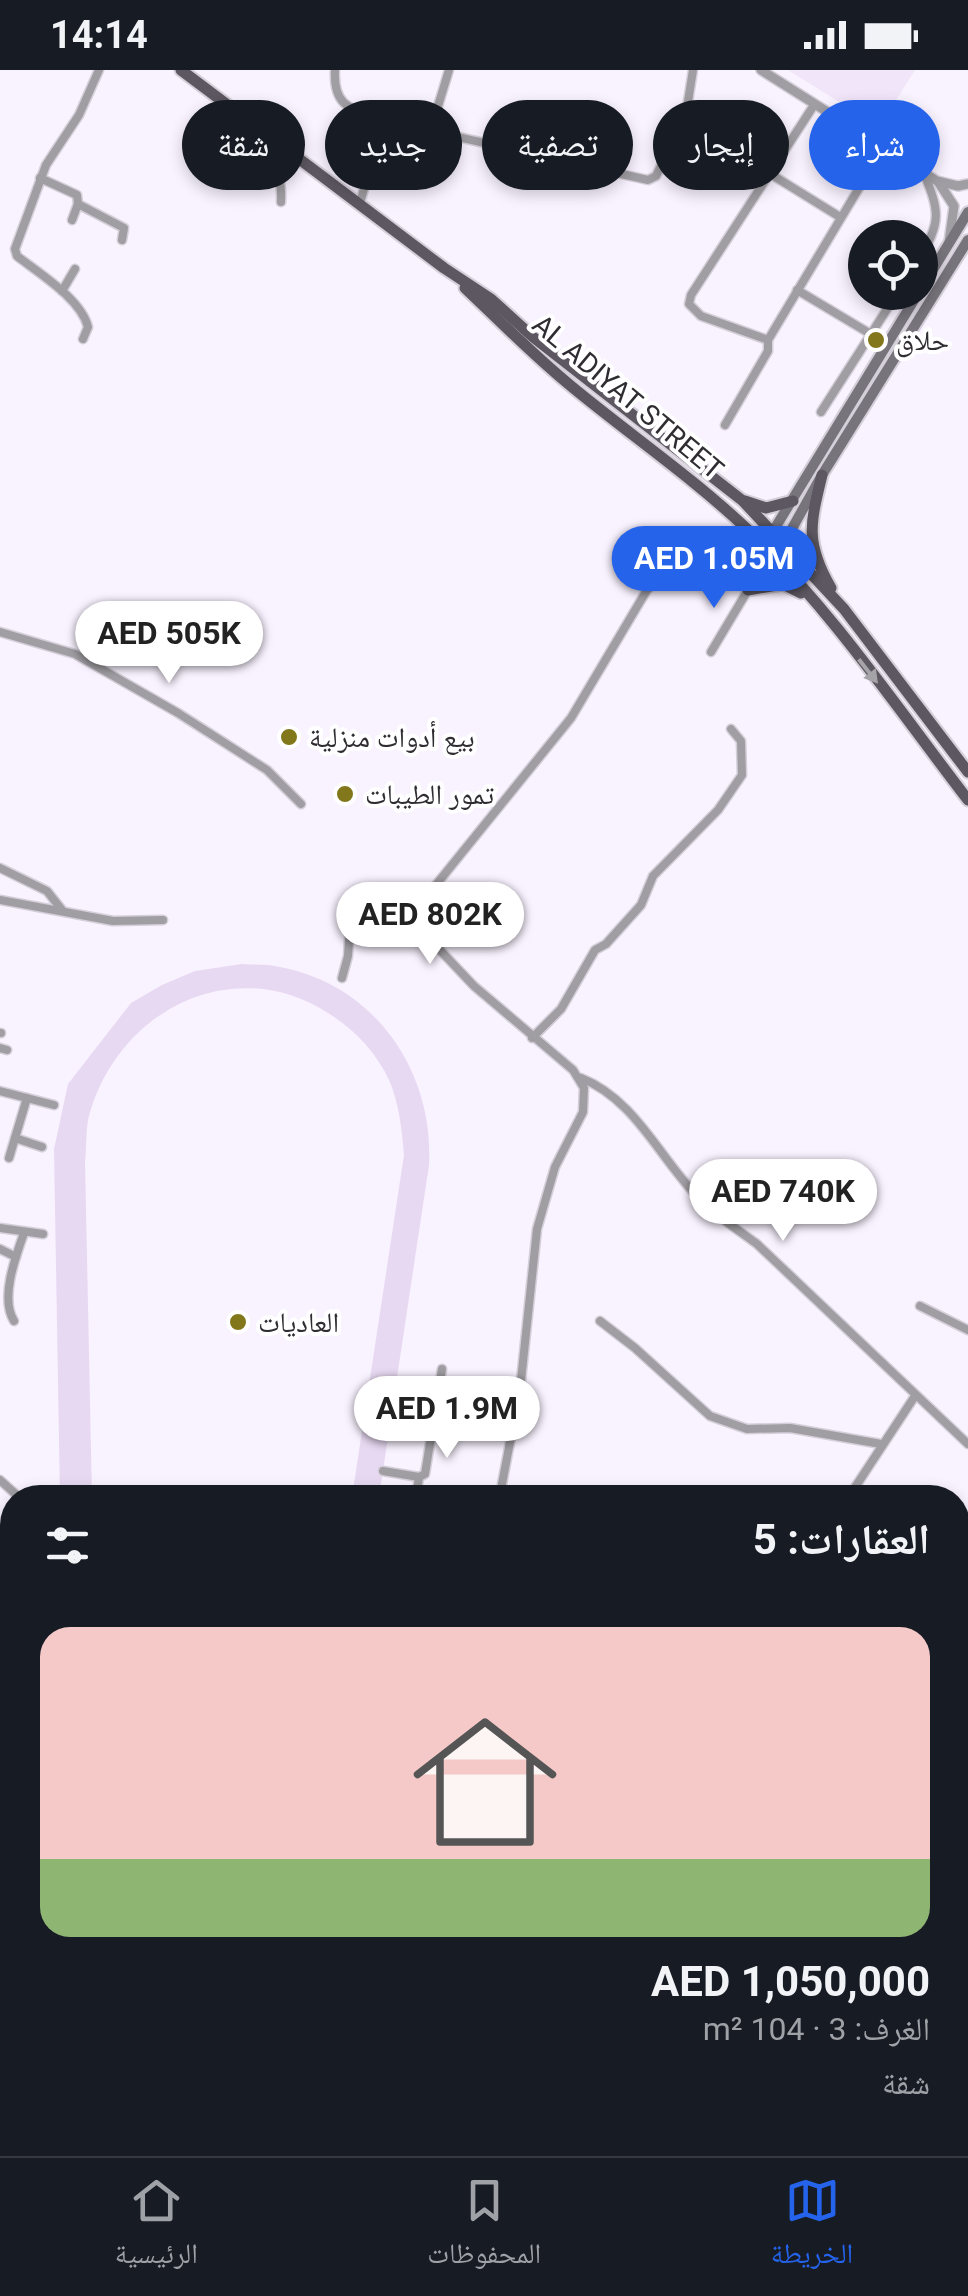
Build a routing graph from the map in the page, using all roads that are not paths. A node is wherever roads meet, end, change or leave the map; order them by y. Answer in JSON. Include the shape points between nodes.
{"nodes":[{"id":1,"x":100,"y":70,"type":"edge"},
{"id":2,"x":181,"y":70,"type":"edge"},
{"id":3,"x":336,"y":70,"type":"edge"},
{"id":4,"x":448,"y":70,"type":"edge"},
{"id":5,"x":693,"y":70,"type":"edge"},
{"id":6,"x":762,"y":70,"type":"edge"},
{"id":7,"x":221,"y":100,"type":"edge"},
{"id":8,"x":341,"y":100,"type":"edge"},
{"id":9,"x":439,"y":100,"type":"edge"},
{"id":10,"x":688,"y":100,"type":"edge"},
{"id":11,"x":809,"y":102,"type":"edge"},
{"id":12,"x":809,"y":113,"type":"edge"},
{"id":13,"x":462,"y":136,"type":"edge"},
{"id":14,"x":789,"y":143,"type":"edge"},
{"id":15,"x":305,"y":162,"type":"edge"},
{"id":16,"x":40,"y":178,"type":"junction"},
{"id":17,"x":653,"y":178,"type":"edge"},
{"id":18,"x":940,"y":182,"type":"edge"},
{"id":19,"x":968,"y":184,"type":"edge"},
{"id":20,"x":940,"y":185,"type":"edge"},
{"id":21,"x":789,"y":187,"type":"edge"},
{"id":22,"x":281,"y":190,"type":"edge"},
{"id":23,"x":364,"y":190,"type":"edge"},
{"id":24,"x":758,"y":190,"type":"edge"},
{"id":25,"x":857,"y":190,"type":"edge"},
{"id":26,"x":931,"y":190,"type":"edge"},
{"id":27,"x":281,"y":202,"type":"dead end"},
{"id":28,"x":360,"y":203,"type":"junction"},
{"id":29,"x":78,"y":204,"type":"junction"},
{"id":30,"x":968,"y":212,"type":"edge"},
{"id":31,"x":840,"y":217,"type":"junction"},
{"id":32,"x":72,"y":220,"type":"dead end"},
{"id":33,"x":938,"y":220,"type":"edge"},
{"id":34,"x":122,"y":240,"type":"dead end"},
{"id":35,"x":968,"y":240,"type":"edge"},
{"id":36,"x":949,"y":243,"type":"junction"},
{"id":37,"x":938,"y":262,"type":"edge"},
{"id":38,"x":444,"y":268,"type":"junction"},
{"id":39,"x":76,"y":269,"type":"dead end"},
{"id":40,"x":797,"y":290,"type":"junction"},
{"id":41,"x":62,"y":291,"type":"junction"},
{"id":42,"x":886,"y":310,"type":"edge"},
{"id":43,"x":909,"y":310,"type":"edge"},
{"id":44,"x":870,"y":333,"type":"junction"},
{"id":45,"x":83,"y":339,"type":"dead end"},
{"id":46,"x":768,"y":340,"type":"junction"},
{"id":47,"x":822,"y":412,"type":"dead end"},
{"id":48,"x":725,"y":425,"type":"dead end"},
{"id":49,"x":822,"y":475,"type":"junction"},
{"id":50,"x":743,"y":500,"type":"junction"},
{"id":51,"x":794,"y":501,"type":"junction"},
{"id":52,"x":746,"y":528,"type":"junction"},
{"id":53,"x":772,"y":531,"type":"junction"},
{"id":54,"x":784,"y":542,"type":"junction"},
{"id":55,"x":764,"y":546,"type":"junction"},
{"id":56,"x":775,"y":558,"type":"junction"},
{"id":57,"x":753,"y":560,"type":"junction"},
{"id":58,"x":725,"y":569,"type":"junction"},
{"id":59,"x":761,"y":578,"type":"junction"},
{"id":60,"x":748,"y":590,"type":"junction"},
{"id":61,"x":810,"y":598,"type":"junction"},
{"id":62,"x":844,"y":609,"type":"junction"},
{"id":63,"x":0,"y":632,"type":"edge"},
{"id":64,"x":711,"y":652,"type":"dead end"},
{"id":65,"x":732,"y":728,"type":"dead end"},
{"id":66,"x":968,"y":772,"type":"edge"},
{"id":67,"x":968,"y":800,"type":"edge"},
{"id":68,"x":302,"y":804,"type":"dead end"},
{"id":69,"x":0,"y":868,"type":"edge"},
{"id":70,"x":0,"y":900,"type":"edge"},
{"id":71,"x":62,"y":910,"type":"junction"},
{"id":72,"x":163,"y":920,"type":"dead end"},
{"id":73,"x":413,"y":921,"type":"junction"},
{"id":74,"x":342,"y":978,"type":"dead end"},
{"id":75,"x":532,"y":1038,"type":"junction"},
{"id":76,"x":580,"y":1078,"type":"junction"},
{"id":77,"x":0,"y":1091,"type":"edge"},
{"id":78,"x":27,"y":1098,"type":"junction"},
{"id":79,"x":54,"y":1105,"type":"dead end"},
{"id":80,"x":15,"y":1138,"type":"junction"},
{"id":81,"x":42,"y":1146,"type":"dead end"},
{"id":82,"x":9,"y":1158,"type":"dead end"},
{"id":83,"x":0,"y":1228,"type":"edge"},
{"id":84,"x":24,"y":1233,"type":"junction"},
{"id":85,"x":43,"y":1234,"type":"dead end"},
{"id":86,"x":0,"y":1249,"type":"edge"},
{"id":87,"x":16,"y":1257,"type":"junction"},
{"id":88,"x":920,"y":1306,"type":"dead end"},
{"id":89,"x":14,"y":1321,"type":"dead end"},
{"id":90,"x":600,"y":1321,"type":"dead end"},
{"id":91,"x":968,"y":1330,"type":"edge"},
{"id":92,"x":442,"y":1368,"type":"dead end"},
{"id":93,"x":914,"y":1396,"type":"junction"},
{"id":94,"x":434,"y":1424,"type":"junction"},
{"id":95,"x":512,"y":1437,"type":"junction"},
{"id":96,"x":881,"y":1444,"type":"junction"},
{"id":97,"x":968,"y":1444,"type":"edge"},
{"id":98,"x":383,"y":1472,"type":"dead end"},
{"id":99,"x":419,"y":1478,"type":"junction"},
{"id":100,"x":502,"y":1484,"type":"dead end"},
{"id":101,"x":418,"y":1485,"type":"edge"},
{"id":102,"x":856,"y":1485,"type":"edge"}],
"edges":[{"from":1,"to":16,"type":"street"},
{"from":2,"to":7,"type":"main road","name":"AL ADIYAT STREET"},
{"from":3,"to":8,"type":"street"},
{"from":4,"to":9,"type":"street"},
{"from":5,"to":10,"type":"street"},
{"from":6,"to":11,"type":"street"},
{"from":12,"to":14,"type":"street"},
{"from":13,"to":17,"type":"street"},
{"from":15,"to":28,"type":"main road","name":"AL ADIYAT STREET"},
{"from":16,"to":29,"type":"street","via":[[74,192]]},
{"from":16,"to":41,"type":"street","via":[[15,252]]},
{"from":18,"to":19,"type":"street"},
{"from":20,"to":36,"type":"street","via":[[954,206]]},
{"from":21,"to":31,"type":"street"},
{"from":22,"to":27,"type":"street"},
{"from":23,"to":28,"type":"street"},
{"from":24,"to":46,"type":"street","via":[[690,304],[700,316]]},
{"from":25,"to":31,"type":"street"},
{"from":26,"to":33,"type":"street"},
{"from":28,"to":38,"type":"main road","name":"AL ADIYAT STREET"},
{"from":29,"to":32,"type":"street"},
{"from":29,"to":34,"type":"street","via":[[122,226]]},
{"from":30,"to":36,"type":"main road"},
{"from":31,"to":40,"type":"street"},
{"from":35,"to":49,"type":"main road"},
{"from":36,"to":37,"type":"main road"},
{"from":38,"to":50,"type":"main road","name":"AL ADIYAT STREET"},
{"from":38,"to":52,"type":"main road","name":"AL ADIYAT STREET","via":[[572,387]]},
{"from":39,"to":41,"type":"street"},
{"from":40,"to":44,"type":"street"},
{"from":40,"to":46,"type":"street"},
{"from":41,"to":45,"type":"street","via":[[86,318]]},
{"from":42,"to":44,"type":"street"},
{"from":43,"to":51,"type":"main road"},
{"from":44,"to":47,"type":"street"},
{"from":46,"to":48,"type":"street"},
{"from":49,"to":54,"type":"main road"},
{"from":49,"to":62,"type":"main road","via":[[811,544]]},
{"from":50,"to":51,"type":"main road","via":[[766,508]]},
{"from":50,"to":53,"type":"main road","name":"AL ADIYAT STREET"},
{"from":51,"to":53,"type":"main road"},
{"from":52,"to":55,"type":"main road","name":"AL ADIYAT STREET"},
{"from":52,"to":57,"type":"main road"},
{"from":53,"to":54,"type":"main road","name":"AL ADIYAT STREET"},
{"from":53,"to":55,"type":"main road"},
{"from":54,"to":56,"type":"main road"},
{"from":54,"to":62,"type":"main road","name":"AL ADIYAT STREET"},
{"from":55,"to":56,"type":"main road","name":"AL ADIYAT STREET"},
{"from":55,"to":57,"type":"street"},
{"from":56,"to":59,"type":"street"},
{"from":56,"to":61,"type":"main road","name":"AL ADIYAT STREET"},
{"from":57,"to":58,"type":"street"},
{"from":57,"to":59,"type":"street"},
{"from":57,"to":60,"type":"street"},
{"from":58,"to":60,"type":"street"},
{"from":58,"to":73,"type":"street","via":[[690,565],[647,590],[571,718],[416,908]]},
{"from":59,"to":60,"type":"street"},
{"from":60,"to":61,"type":"main road","via":[[783,584]]},
{"from":60,"to":64,"type":"street"},
{"from":61,"to":67,"type":"main road","name":"AL ADIYAT STREET","one_way":true},
{"from":62,"to":66,"type":"main road","name":"AL ADIYAT STREET"},
{"from":63,"to":68,"type":"street","via":[[75,654],[267,770]]},
{"from":65,"to":75,"type":"street","via":[[742,741],[741,777],[712,819],[653,876],[641,904],[594,950],[561,1009]]},
{"from":69,"to":71,"type":"street","via":[[47,891]]},
{"from":70,"to":71,"type":"street"},
{"from":71,"to":72,"type":"street","via":[[113,921]]},
{"from":73,"to":74,"type":"street","via":[[350,924]]},
{"from":73,"to":75,"type":"street"},
{"from":75,"to":76,"type":"street"},
{"from":76,"to":93,"type":"street","via":[[612,1094],[693,1192],[757,1244]]},
{"from":76,"to":95,"type":"street","via":[[583,1112],[555,1167],[537,1228]]},
{"from":77,"to":78,"type":"street"},
{"from":78,"to":79,"type":"street"},
{"from":78,"to":80,"type":"street"},
{"from":80,"to":81,"type":"street"},
{"from":80,"to":82,"type":"street"},
{"from":83,"to":84,"type":"street"},
{"from":84,"to":85,"type":"street"},
{"from":84,"to":87,"type":"street"},
{"from":86,"to":87,"type":"street"},
{"from":87,"to":89,"type":"street","via":[[4,1306]]},
{"from":88,"to":91,"type":"street"},
{"from":90,"to":96,"type":"street","via":[[710,1416],[747,1428],[790,1428]]},
{"from":92,"to":94,"type":"street"},
{"from":93,"to":96,"type":"street"},
{"from":93,"to":97,"type":"street"},
{"from":94,"to":95,"type":"street"},
{"from":94,"to":99,"type":"street","via":[[426,1474]]},
{"from":95,"to":100,"type":"street"},
{"from":96,"to":102,"type":"street"},
{"from":98,"to":99,"type":"street"},
{"from":99,"to":101,"type":"street"}]}
